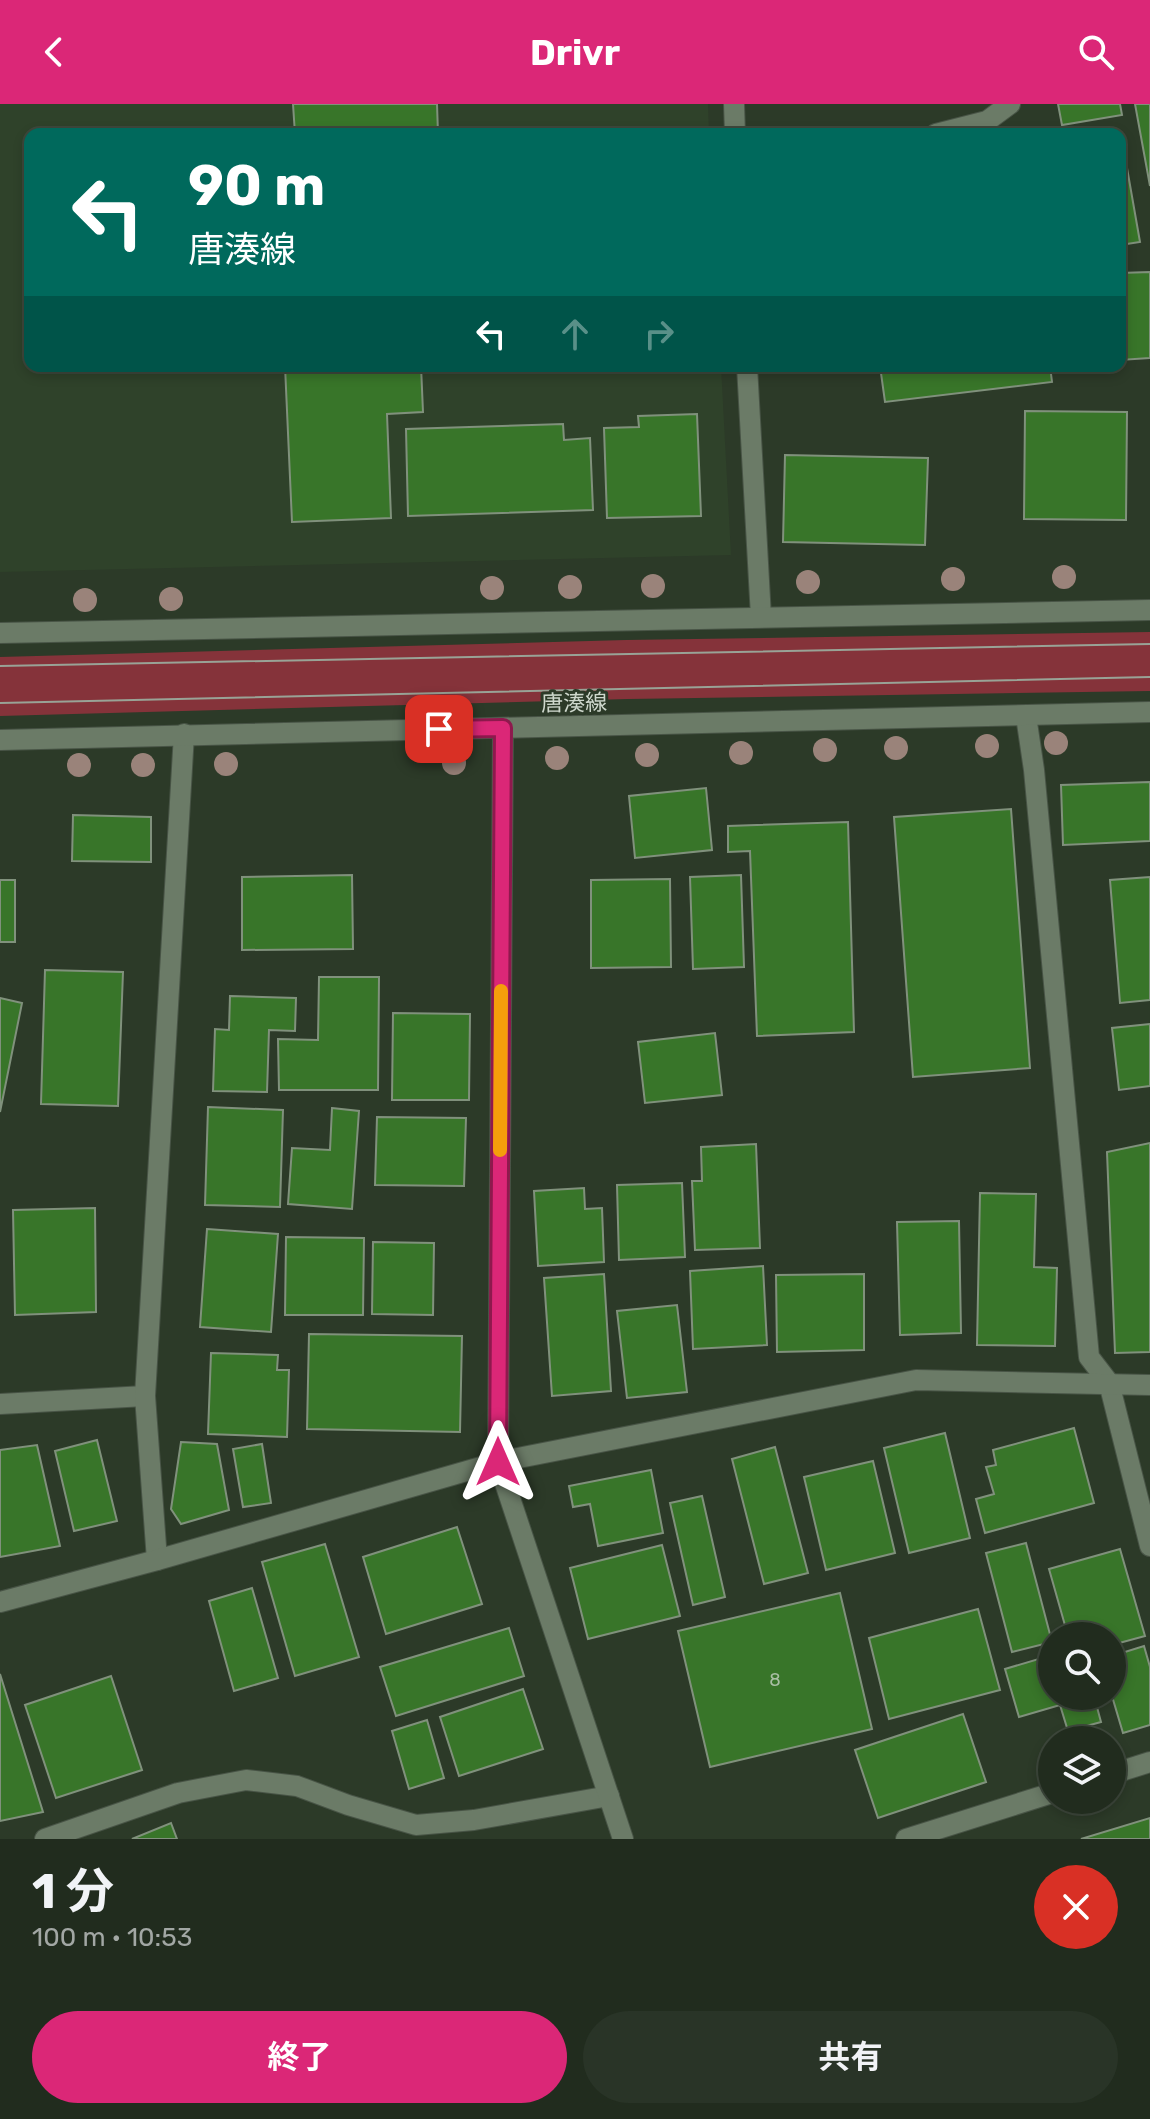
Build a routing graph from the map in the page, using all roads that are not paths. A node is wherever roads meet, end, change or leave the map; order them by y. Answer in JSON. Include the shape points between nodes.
{"nodes":[{"id":1,"x":734,"y":104,"type":"edge"},
{"id":2,"x":1010,"y":104,"type":"edge"},
{"id":3,"x":735,"y":128,"type":"edge"},
{"id":4,"x":960,"y":128,"type":"edge"},
{"id":5,"x":747,"y":372,"type":"edge"},
{"id":6,"x":1150,"y":610,"type":"edge"},
{"id":7,"x":761,"y":617,"type":"junction"},
{"id":8,"x":0,"y":633,"type":"edge"},
{"id":9,"x":1150,"y":712,"type":"edge"},
{"id":10,"x":1026,"y":716,"type":"junction"},
{"id":11,"x":503,"y":728,"type":"junction"},
{"id":12,"x":184,"y":734,"type":"junction"},
{"id":13,"x":0,"y":740,"type":"edge"},
{"id":14,"x":1109,"y":1383,"type":"junction"},
{"id":15,"x":1150,"y":1385,"type":"edge"},
{"id":16,"x":145,"y":1396,"type":"junction"},
{"id":17,"x":0,"y":1404,"type":"edge"},
{"id":18,"x":498,"y":1462,"type":"junction"},
{"id":19,"x":1150,"y":1546,"type":"edge"},
{"id":20,"x":157,"y":1560,"type":"junction"},
{"id":21,"x":0,"y":1602,"type":"edge"},
{"id":22,"x":1150,"y":1762,"type":"edge"},
{"id":23,"x":1126,"y":1770,"type":"edge"},
{"id":24,"x":609,"y":1796,"type":"junction"},
{"id":25,"x":1038,"y":1797,"type":"edge"},
{"id":26,"x":45,"y":1839,"type":"edge"},
{"id":27,"x":623,"y":1839,"type":"edge"},
{"id":28,"x":906,"y":1839,"type":"edge"}],
"edges":[{"from":1,"to":3,"type":"street"},
{"from":2,"to":4,"type":"street","via":[[987,121]]},
{"from":5,"to":7,"type":"street"},
{"from":6,"to":7,"type":"street"},
{"from":7,"to":8,"type":"street"},
{"from":9,"to":10,"type":"street","name":"唐湊線"},
{"from":10,"to":11,"type":"street","name":"唐湊線"},
{"from":10,"to":14,"type":"street","via":[[1089,1357]]},
{"from":11,"to":12,"type":"street","name":"唐湊線"},
{"from":11,"to":18,"type":"street"},
{"from":12,"to":13,"type":"street","name":"唐湊線"},
{"from":12,"to":16,"type":"street"},
{"from":14,"to":15,"type":"street"},
{"from":14,"to":18,"type":"street","via":[[916,1380]]},
{"from":14,"to":19,"type":"street"},
{"from":16,"to":17,"type":"street"},
{"from":16,"to":20,"type":"street"},
{"from":18,"to":20,"type":"street"},
{"from":18,"to":24,"type":"street"},
{"from":20,"to":21,"type":"street"},
{"from":22,"to":23,"type":"street"},
{"from":24,"to":26,"type":"street","via":[[416,1825],[297,1786],[246,1780],[178,1793]]},
{"from":24,"to":27,"type":"street"},
{"from":25,"to":28,"type":"street"}]}
